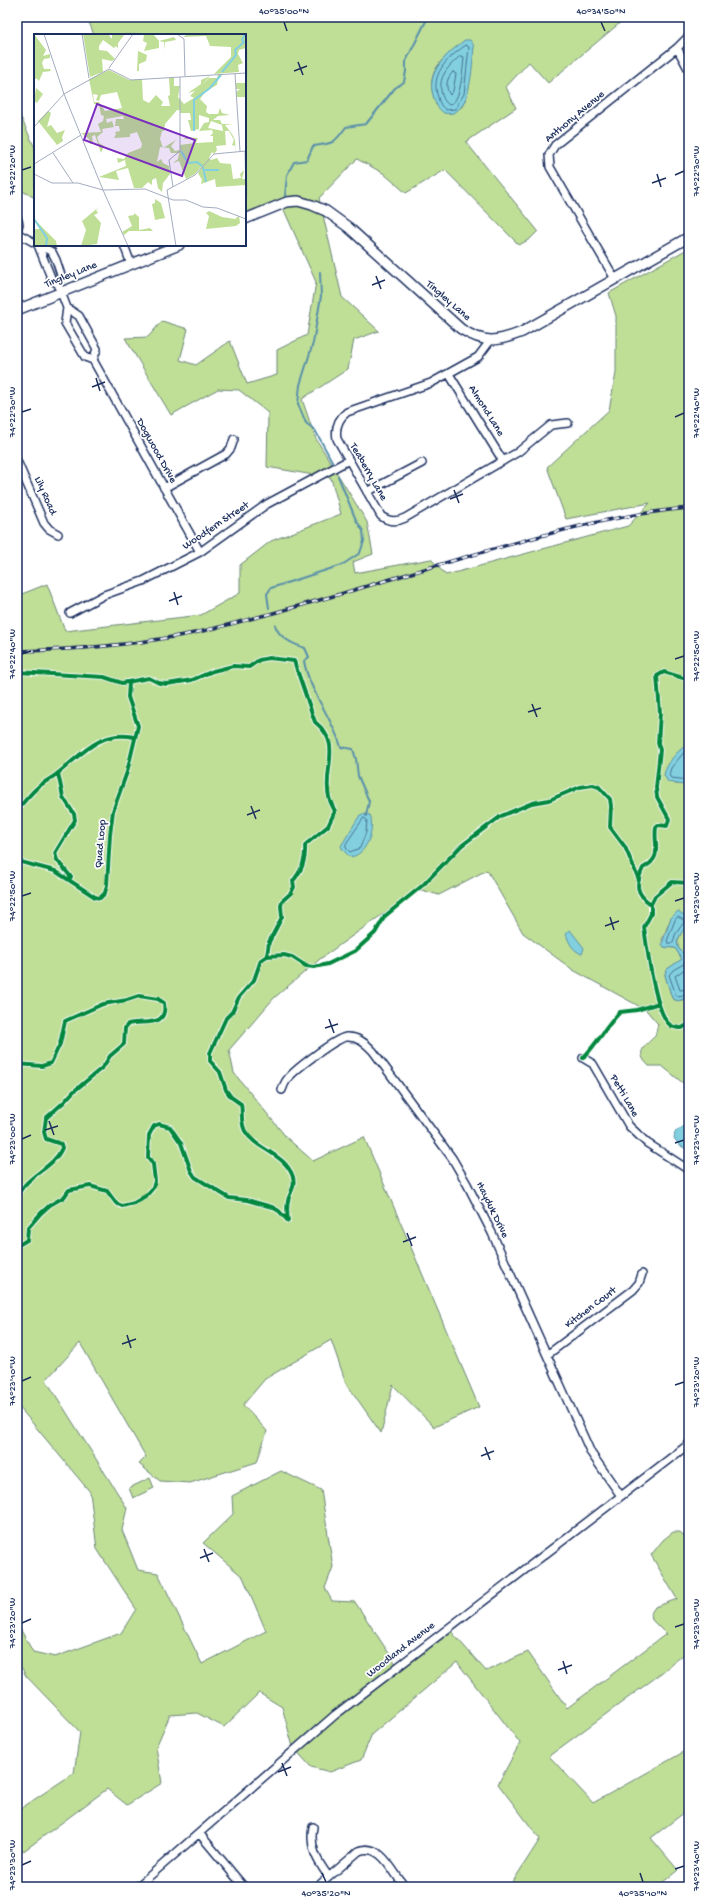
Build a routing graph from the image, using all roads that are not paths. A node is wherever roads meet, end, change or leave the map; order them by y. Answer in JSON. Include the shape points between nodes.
{"nodes":[{"id":1,"x":689,"y":36,"type":"edge"},
{"id":2,"x":676,"y":48,"type":"junction"},
{"id":3,"x":689,"y":70,"type":"edge"},
{"id":4,"x":17,"y":217,"type":"edge"},
{"id":5,"x":246,"y":219,"type":"edge"},
{"id":6,"x":17,"y":232,"type":"edge"},
{"id":7,"x":689,"y":238,"type":"edge"},
{"id":8,"x":34,"y":242,"type":"edge"},
{"id":9,"x":38,"y":246,"type":"edge"},
{"id":10,"x":40,"y":246,"type":"edge"},
{"id":11,"x":124,"y":246,"type":"edge"},
{"id":12,"x":176,"y":246,"type":"edge"},
{"id":13,"x":131,"y":264,"type":"junction"},
{"id":14,"x":615,"y":279,"type":"junction"},
{"id":15,"x":60,"y":288,"type":"junction"},
{"id":16,"x":68,"y":308,"type":"junction"},
{"id":17,"x":17,"y":310,"type":"edge"},
{"id":18,"x":490,"y":341,"type":"junction"},
{"id":19,"x":93,"y":360,"type":"junction"},
{"id":20,"x":449,"y":374,"type":"junction"},
{"id":21,"x":568,"y":423,"type":"dead end"},
{"id":22,"x":234,"y":440,"type":"dead end"},
{"id":23,"x":349,"y":460,"type":"junction"},
{"id":24,"x":17,"y":461,"type":"edge"},
{"id":25,"x":503,"y":461,"type":"junction"},
{"id":26,"x":422,"y":463,"type":"dead end"},
{"id":27,"x":164,"y":488,"type":"junction"},
{"id":28,"x":367,"y":492,"type":"junction"},
{"id":29,"x":58,"y":534,"type":"dead end"},
{"id":30,"x":200,"y":552,"type":"junction"},
{"id":31,"x":70,"y":614,"type":"dead end"},
{"id":32,"x":582,"y":1058,"type":"dead end"},
{"id":33,"x":282,"y":1090,"type":"dead end"},
{"id":34,"x":689,"y":1170,"type":"edge"},
{"id":35,"x":642,"y":1274,"type":"dead end"},
{"id":36,"x":547,"y":1355,"type":"junction"},
{"id":37,"x":689,"y":1444,"type":"edge"},
{"id":38,"x":621,"y":1496,"type":"junction"},
{"id":39,"x":313,"y":1827,"type":"dead end"},
{"id":40,"x":199,"y":1833,"type":"junction"},
{"id":41,"x":329,"y":1876,"type":"junction"},
{"id":42,"x":137,"y":1887,"type":"edge"},
{"id":43,"x":244,"y":1887,"type":"edge"},
{"id":44,"x":317,"y":1887,"type":"edge"},
{"id":45,"x":405,"y":1887,"type":"edge"}],
"edges":[{"from":1,"to":2,"type":"street","name":"Anthony Avenue"},
{"from":2,"to":3,"type":"street"},
{"from":2,"to":14,"type":"street","name":"Anthony Avenue","via":[[556,145],[549,155],[550,167]]},
{"from":4,"to":6,"type":"street"},
{"from":5,"to":18,"type":"street","name":"Tingley Lane","via":[[287,202],[312,204],[326,211],[348,227],[461,329],[475,338]]},
{"from":6,"to":8,"type":"street"},
{"from":7,"to":14,"type":"street","name":"Tingley Lane"},
{"from":9,"to":15,"type":"street","via":[[52,280]]},
{"from":10,"to":15,"type":"street","via":[[52,252],[56,260],[61,275]]},
{"from":11,"to":13,"type":"street"},
{"from":12,"to":13,"type":"street","name":"Tingley Lane"},
{"from":13,"to":15,"type":"street","name":"Tingley Lane"},
{"from":14,"to":18,"type":"street","name":"Tingley Lane","via":[[522,332]]},
{"from":15,"to":16,"type":"street","name":"Dogwood Drive"},
{"from":15,"to":17,"type":"street","name":"Tingley Lane"},
{"from":16,"to":19,"type":"street","name":"Dogwood Drive","via":[[79,316],[97,349]]},
{"from":16,"to":19,"type":"street","name":"Dogwood Drive","via":[[65,323],[84,357]]},
{"from":18,"to":20,"type":"street","name":"Teaberry Lane","via":[[478,357]]},
{"from":19,"to":27,"type":"street","name":"Dogwood Drive"},
{"from":20,"to":23,"type":"street","name":"Teaberry Lane","via":[[431,384],[343,415],[338,423],[336,435]]},
{"from":20,"to":25,"type":"street","name":"Almond Lane"},
{"from":21,"to":25,"type":"street","name":"Teaberry Lane","via":[[551,425]]},
{"from":22,"to":27,"type":"street","via":[[226,454]]},
{"from":23,"to":28,"type":"street","name":"Teaberry Lane"},
{"from":23,"to":30,"type":"street","name":"Woodfern Street","via":[[267,504]]},
{"from":24,"to":29,"type":"street","name":"Lily Road","via":[[44,523]]},
{"from":25,"to":28,"type":"street","name":"Teaberry Lane","via":[[400,520],[390,521],[381,516]]},
{"from":26,"to":28,"type":"street"},
{"from":27,"to":30,"type":"street","name":"Dogwood Drive"},
{"from":30,"to":31,"type":"street","name":"Woodfern Street","via":[[143,581],[104,595]]},
{"from":32,"to":34,"type":"street","name":"Petti Lane","via":[[593,1064],[622,1118],[632,1130],[647,1143]]},
{"from":33,"to":36,"type":"street","name":"Hayduk Drive","via":[[292,1074],[337,1040],[351,1038],[367,1044],[452,1158],[492,1233]]},
{"from":35,"to":36,"type":"street","name":"Kitchen Court","via":[[639,1284],[633,1290]]},
{"from":36,"to":38,"type":"street","name":"Hayduk Drive","via":[[596,1463]]},
{"from":37,"to":38,"type":"street","name":"Woodland Avenue"},
{"from":38,"to":40,"type":"street","name":"Woodland Avenue","via":[[335,1715]]},
{"from":39,"to":41,"type":"street","via":[[311,1836],[314,1853]]},
{"from":40,"to":42,"type":"street","name":"Woodland Avenue"},
{"from":40,"to":43,"type":"street"},
{"from":41,"to":44,"type":"street"},
{"from":41,"to":45,"type":"street","via":[[359,1851],[371,1849],[383,1857]]}]}
